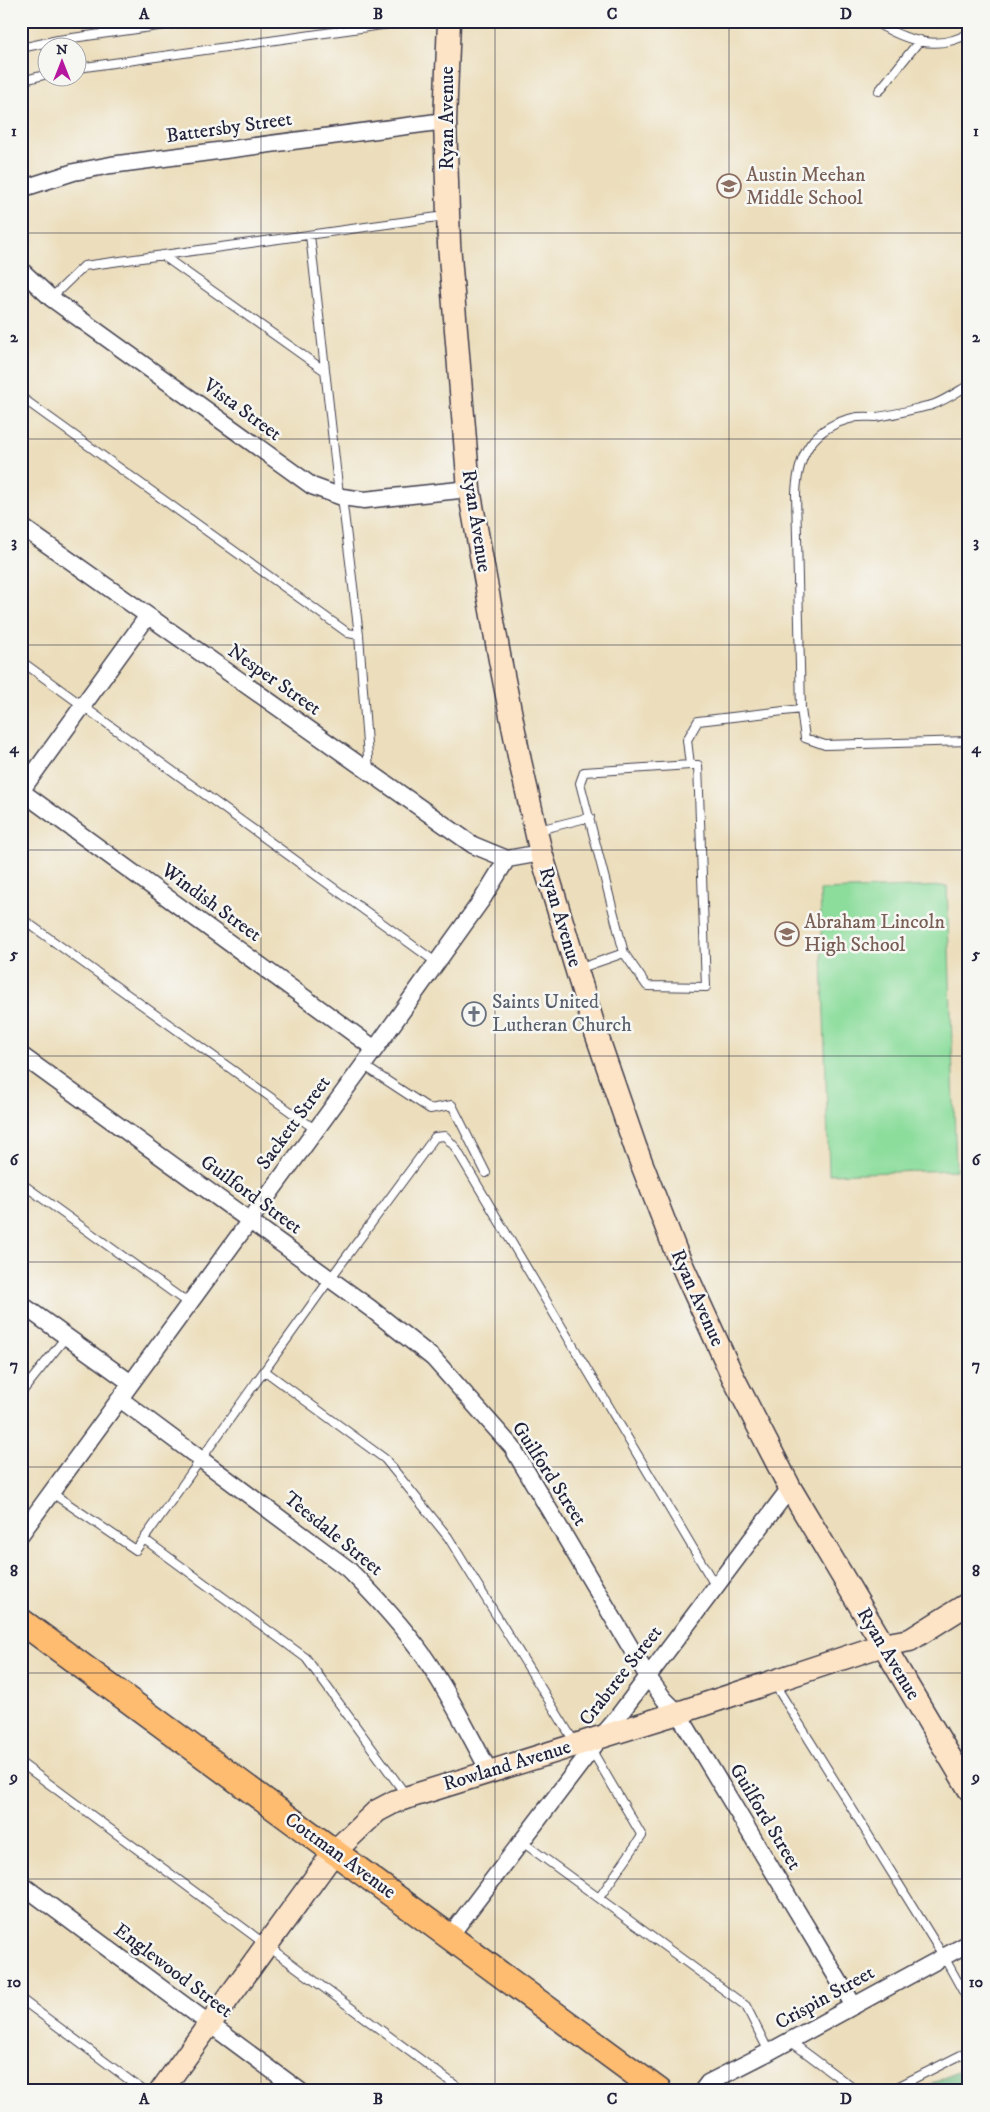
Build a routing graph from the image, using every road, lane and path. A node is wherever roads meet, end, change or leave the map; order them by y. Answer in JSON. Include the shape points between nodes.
{"nodes":[{"id":1,"x":194,"y":21,"type":"edge"},
{"id":2,"x":410,"y":21,"type":"edge"},
{"id":3,"x":449,"y":21,"type":"edge"},
{"id":4,"x":873,"y":21,"type":"edge"},
{"id":5,"x":969,"y":33,"type":"edge"},
{"id":6,"x":920,"y":40,"type":"junction"},
{"id":7,"x":21,"y":48,"type":"edge"},
{"id":8,"x":88,"y":67,"type":"edge"},
{"id":9,"x":38,"y":77,"type":"edge"},
{"id":10,"x":21,"y":81,"type":"edge"},
{"id":11,"x":879,"y":92,"type":"dead end"},
{"id":12,"x":445,"y":121,"type":"junction"},
{"id":13,"x":21,"y":189,"type":"edge"},
{"id":14,"x":448,"y":215,"type":"junction"},
{"id":15,"x":310,"y":235,"type":"junction"},
{"id":16,"x":162,"y":255,"type":"junction"},
{"id":17,"x":21,"y":270,"type":"edge"},
{"id":18,"x":51,"y":298,"type":"junction"},
{"id":19,"x":325,"y":371,"type":"junction"},
{"id":20,"x":969,"y":385,"type":"edge"},
{"id":21,"x":21,"y":397,"type":"edge"},
{"id":22,"x":470,"y":489,"type":"junction"},
{"id":23,"x":340,"y":496,"type":"junction"},
{"id":24,"x":21,"y":526,"type":"edge"},
{"id":25,"x":147,"y":617,"type":"junction"},
{"id":26,"x":359,"y":635,"type":"junction"},
{"id":27,"x":21,"y":661,"type":"edge"},
{"id":28,"x":83,"y":706,"type":"junction"},
{"id":29,"x":801,"y":709,"type":"junction"},
{"id":30,"x":969,"y":741,"type":"edge"},
{"id":31,"x":690,"y":765,"type":"junction"},
{"id":32,"x":369,"y":773,"type":"junction"},
{"id":33,"x":21,"y":791,"type":"edge"},
{"id":34,"x":590,"y":817,"type":"junction"},
{"id":35,"x":536,"y":831,"type":"junction"},
{"id":36,"x":541,"y":854,"type":"junction"},
{"id":37,"x":507,"y":859,"type":"junction"},
{"id":38,"x":21,"y":918,"type":"edge"},
{"id":39,"x":624,"y":953,"type":"junction"},
{"id":40,"x":437,"y":963,"type":"junction"},
{"id":41,"x":576,"y":969,"type":"junction"},
{"id":42,"x":376,"y":1049,"type":"junction"},
{"id":43,"x":21,"y":1055,"type":"edge"},
{"id":44,"x":363,"y":1065,"type":"junction"},
{"id":45,"x":316,"y":1130,"type":"junction"},
{"id":46,"x":486,"y":1173,"type":"dead end"},
{"id":47,"x":21,"y":1183,"type":"edge"},
{"id":48,"x":249,"y":1220,"type":"junction"},
{"id":49,"x":330,"y":1279,"type":"junction"},
{"id":50,"x":21,"y":1304,"type":"edge"},
{"id":51,"x":189,"y":1304,"type":"junction"},
{"id":52,"x":66,"y":1337,"type":"junction"},
{"id":53,"x":265,"y":1372,"type":"junction"},
{"id":54,"x":131,"y":1384,"type":"junction"},
{"id":55,"x":21,"y":1393,"type":"edge"},
{"id":56,"x":120,"y":1399,"type":"junction"},
{"id":57,"x":202,"y":1460,"type":"junction"},
{"id":58,"x":790,"y":1488,"type":"junction"},
{"id":59,"x":52,"y":1493,"type":"junction"},
{"id":60,"x":21,"y":1534,"type":"edge"},
{"id":61,"x":144,"y":1539,"type":"junction"},
{"id":62,"x":716,"y":1587,"type":"junction"},
{"id":63,"x":969,"y":1604,"type":"edge"},
{"id":64,"x":21,"y":1621,"type":"edge"},
{"id":65,"x":883,"y":1646,"type":"junction"},
{"id":66,"x":648,"y":1677,"type":"junction"},
{"id":67,"x":773,"y":1682,"type":"junction"},
{"id":68,"x":678,"y":1713,"type":"junction"},
{"id":69,"x":589,"y":1743,"type":"junction"},
{"id":70,"x":21,"y":1763,"type":"edge"},
{"id":71,"x":489,"y":1771,"type":"junction"},
{"id":72,"x":969,"y":1789,"type":"edge"},
{"id":73,"x":408,"y":1798,"type":"junction"},
{"id":74,"x":521,"y":1841,"type":"junction"},
{"id":75,"x":334,"y":1852,"type":"junction"},
{"id":76,"x":21,"y":1884,"type":"edge"},
{"id":77,"x":599,"y":1898,"type":"junction"},
{"id":78,"x":450,"y":1938,"type":"junction"},
{"id":79,"x":969,"y":1942,"type":"edge"},
{"id":80,"x":266,"y":1946,"type":"junction"},
{"id":81,"x":944,"y":1957,"type":"junction"},
{"id":82,"x":21,"y":1999,"type":"edge"},
{"id":83,"x":969,"y":2002,"type":"edge"},
{"id":84,"x":854,"y":2006,"type":"junction"},
{"id":85,"x":209,"y":2024,"type":"junction"},
{"id":86,"x":789,"y":2041,"type":"junction"},
{"id":87,"x":969,"y":2051,"type":"edge"},
{"id":88,"x":769,"y":2052,"type":"junction"},
{"id":89,"x":144,"y":2091,"type":"edge"},
{"id":90,"x":161,"y":2091,"type":"edge"},
{"id":91,"x":300,"y":2091,"type":"edge"},
{"id":92,"x":463,"y":2091,"type":"edge"},
{"id":93,"x":659,"y":2091,"type":"edge"},
{"id":94,"x":702,"y":2091,"type":"edge"},
{"id":95,"x":857,"y":2091,"type":"edge"},
{"id":96,"x":889,"y":2091,"type":"edge"}],
"edges":[{"from":1,"to":7,"type":"lane"},
{"from":2,"to":8,"type":"lane"},
{"from":3,"to":12,"type":"street","name":"Ryan Avenue"},
{"from":4,"to":6,"type":"lane","via":[[898,36]]},
{"from":5,"to":6,"type":"lane","via":[[939,44]]},
{"from":6,"to":11,"type":"lane"},
{"from":9,"to":10,"type":"lane"},
{"from":12,"to":13,"type":"street","name":"Battersby Street","via":[[74,172]]},
{"from":12,"to":14,"type":"street","name":"Ryan Avenue"},
{"from":14,"to":15,"type":"lane"},
{"from":14,"to":22,"type":"street","name":"Ryan Avenue"},
{"from":15,"to":16,"type":"lane"},
{"from":15,"to":19,"type":"lane"},
{"from":16,"to":18,"type":"lane","via":[[84,266]]},
{"from":16,"to":19,"type":"lane"},
{"from":17,"to":18,"type":"street","name":"Vista Street"},
{"from":18,"to":23,"type":"street","name":"Vista Street","via":[[312,486]]},
{"from":19,"to":23,"type":"lane"},
{"from":20,"to":29,"type":"lane","via":[[934,404],[835,423],[818,435],[804,452],[797,472],[796,493]]},
{"from":21,"to":26,"type":"lane","via":[[348,633]]},
{"from":22,"to":23,"type":"street","name":"Vista Street","via":[[364,500]]},
{"from":22,"to":35,"type":"street","name":"Ryan Avenue","via":[[502,669]]},
{"from":23,"to":26,"type":"lane"},
{"from":24,"to":25,"type":"street","name":"Nesper Street"},
{"from":25,"to":28,"type":"street"},
{"from":25,"to":32,"type":"street","name":"Nesper Street"},
{"from":26,"to":32,"type":"lane"},
{"from":27,"to":28,"type":"lane"},
{"from":28,"to":33,"type":"street"},
{"from":28,"to":40,"type":"lane"},
{"from":29,"to":30,"type":"lane","via":[[805,738],[825,745]]},
{"from":29,"to":31,"type":"lane","via":[[698,721],[687,740]]},
{"from":31,"to":34,"type":"lane","via":[[584,772],[580,783]]},
{"from":31,"to":39,"type":"lane","via":[[698,765],[706,988],[647,986]]},
{"from":32,"to":37,"type":"street","name":"Nesper Street","via":[[473,846]]},
{"from":33,"to":42,"type":"street","name":"Windish Street"},
{"from":34,"to":35,"type":"lane"},
{"from":34,"to":39,"type":"lane"},
{"from":35,"to":36,"type":"street","name":"Ryan Avenue"},
{"from":36,"to":37,"type":"street"},
{"from":36,"to":41,"type":"street","name":"Ryan Avenue"},
{"from":37,"to":40,"type":"street","name":"Sackett Street"},
{"from":38,"to":45,"type":"lane"},
{"from":39,"to":41,"type":"lane"},
{"from":40,"to":42,"type":"street","name":"Sackett Street"},
{"from":41,"to":58,"type":"street","name":"Ryan Avenue","via":[[636,1150],[676,1252],[733,1378]]},
{"from":42,"to":44,"type":"street","name":"Sackett Street"},
{"from":43,"to":48,"type":"street","name":"Guilford Street"},
{"from":44,"to":45,"type":"street","name":"Sackett Street"},
{"from":44,"to":46,"type":"lane","via":[[430,1110],[452,1105]]},
{"from":45,"to":48,"type":"street","name":"Sackett Street"},
{"from":47,"to":51,"type":"lane"},
{"from":48,"to":49,"type":"street","name":"Guilford Street"},
{"from":48,"to":51,"type":"street","name":"Sackett Street"},
{"from":49,"to":53,"type":"lane"},
{"from":49,"to":62,"type":"lane","via":[[435,1138],[445,1136]]},
{"from":49,"to":66,"type":"street","name":"Guilford Street","via":[[433,1358],[512,1447]]},
{"from":50,"to":52,"type":"street"},
{"from":51,"to":54,"type":"street","name":"Sackett Street"},
{"from":52,"to":54,"type":"street"},
{"from":52,"to":55,"type":"lane"},
{"from":53,"to":57,"type":"lane"},
{"from":53,"to":69,"type":"lane","via":[[385,1459],[448,1537]]},
{"from":54,"to":56,"type":"street","name":"Sackett Street"},
{"from":56,"to":57,"type":"street","name":"Teesdale Street"},
{"from":56,"to":59,"type":"street","name":"Sackett Street"},
{"from":57,"to":61,"type":"lane"},
{"from":57,"to":71,"type":"street","name":"Teesdale Street","via":[[348,1569],[376,1598],[424,1656]]},
{"from":58,"to":62,"type":"street","name":"Crabtree Street"},
{"from":58,"to":65,"type":"street","name":"Ryan Avenue"},
{"from":59,"to":60,"type":"street","name":"Sackett Street"},
{"from":59,"to":61,"type":"lane","via":[[136,1550]]},
{"from":61,"to":73,"type":"lane","via":[[306,1658]]},
{"from":62,"to":66,"type":"street","name":"Crabtree Street"},
{"from":63,"to":65,"type":"street","name":"Rowland Avenue","via":[[910,1640]]},
{"from":64,"to":75,"type":"main road","name":"Cottman Avenue"},
{"from":65,"to":67,"type":"street","name":"Rowland Avenue"},
{"from":65,"to":72,"type":"street","name":"Ryan Avenue"},
{"from":66,"to":68,"type":"street","name":"Guilford Street"},
{"from":66,"to":69,"type":"street","name":"Crabtree Street","via":[[614,1723]]},
{"from":67,"to":68,"type":"street","name":"Rowland Avenue"},
{"from":67,"to":81,"type":"lane"},
{"from":68,"to":69,"type":"street","name":"Rowland Avenue"},
{"from":68,"to":84,"type":"street","name":"Guilford Street"},
{"from":69,"to":71,"type":"street","name":"Rowland Avenue"},
{"from":69,"to":74,"type":"street","name":"Crabtree Street"},
{"from":69,"to":77,"type":"lane","via":[[642,1836]]},
{"from":70,"to":80,"type":"lane"},
{"from":71,"to":73,"type":"street","name":"Rowland Avenue"},
{"from":73,"to":75,"type":"street","name":"Rowland Avenue","via":[[377,1811]]},
{"from":74,"to":77,"type":"lane"},
{"from":74,"to":78,"type":"street","name":"Crabtree Street"},
{"from":75,"to":78,"type":"main road","name":"Cottman Avenue"},
{"from":75,"to":80,"type":"street","name":"Rowland Avenue"},
{"from":76,"to":85,"type":"street","name":"Englewood Street"},
{"from":77,"to":88,"type":"lane","via":[[746,2006]]},
{"from":78,"to":93,"type":"main road","name":"Cottman Avenue"},
{"from":79,"to":81,"type":"street","name":"Crispin Street"},
{"from":80,"to":85,"type":"street","name":"Rowland Avenue"},
{"from":80,"to":92,"type":"lane"},
{"from":81,"to":83,"type":"lane"},
{"from":81,"to":84,"type":"street","name":"Crispin Street"},
{"from":82,"to":89,"type":"lane"},
{"from":84,"to":86,"type":"street","name":"Crispin Street"},
{"from":85,"to":90,"type":"street","name":"Rowland Avenue"},
{"from":85,"to":91,"type":"street","name":"Englewood Street"},
{"from":86,"to":88,"type":"street","name":"Crispin Street"},
{"from":86,"to":95,"type":"lane"},
{"from":87,"to":96,"type":"lane"},
{"from":88,"to":94,"type":"street","name":"Crispin Street","via":[[708,2083]]}]}
